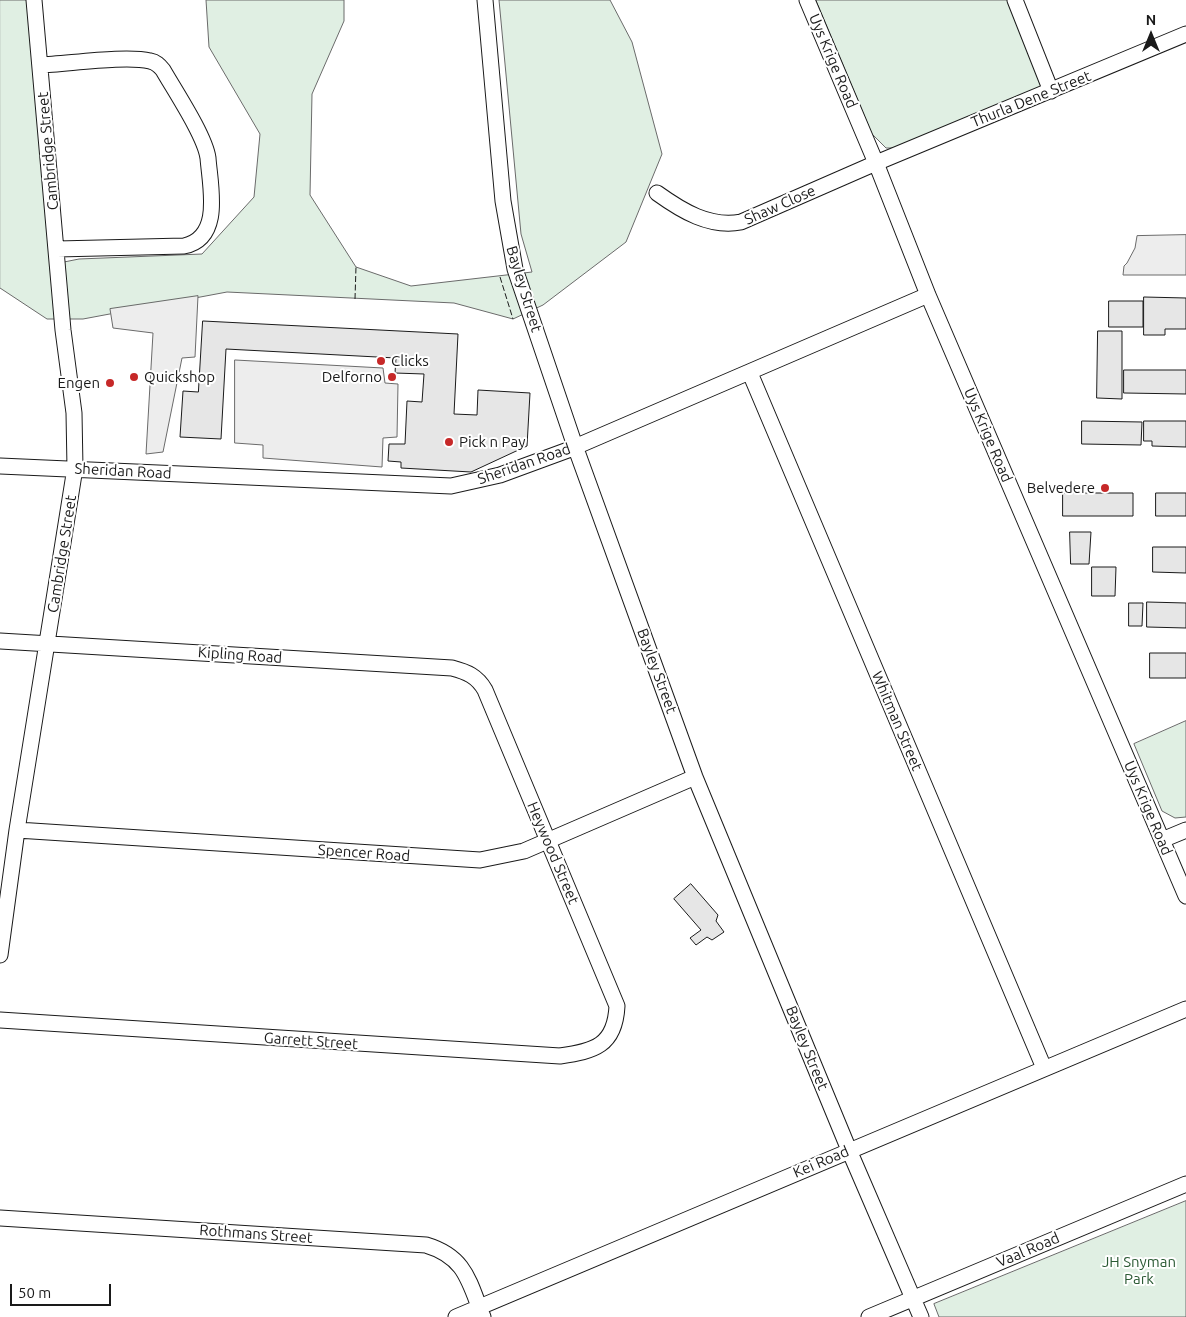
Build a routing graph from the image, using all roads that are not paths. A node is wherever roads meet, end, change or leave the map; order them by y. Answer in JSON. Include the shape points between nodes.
{"nodes":[{"id":1,"x":34,"y":0,"type":"edge"},
{"id":2,"x":485,"y":0,"type":"edge"},
{"id":3,"x":807,"y":0,"type":"edge"},
{"id":4,"x":1015,"y":0,"type":"edge"},
{"id":5,"x":1186,"y":34,"type":"edge"},
{"id":6,"x":40,"y":65,"type":"junction"},
{"id":7,"x":1051,"y":91,"type":"junction"},
{"id":8,"x":876,"y":163,"type":"junction"},
{"id":9,"x":657,"y":193,"type":"dead end"},
{"id":10,"x":57,"y":249,"type":"junction"},
{"id":11,"x":928,"y":295,"type":"junction"},
{"id":12,"x":750,"y":373,"type":"junction"},
{"id":13,"x":575,"y":446,"type":"junction"},
{"id":14,"x":0,"y":466,"type":"edge"},
{"id":15,"x":75,"y":468,"type":"junction"},
{"id":16,"x":0,"y":641,"type":"edge"},
{"id":17,"x":48,"y":642,"type":"junction"},
{"id":18,"x":477,"y":678,"type":"joint"},
{"id":19,"x":695,"y":777,"type":"junction"},
{"id":20,"x":17,"y":830,"type":"junction"},
{"id":21,"x":1186,"y":830,"type":"edge"},
{"id":22,"x":1162,"y":840,"type":"junction"},
{"id":23,"x":548,"y":841,"type":"junction"},
{"id":24,"x":1186,"y":896,"type":"edge"},
{"id":25,"x":0,"y":956,"type":"edge"},
{"id":26,"x":1186,"y":1009,"type":"edge"},
{"id":27,"x":0,"y":1020,"type":"edge"},
{"id":28,"x":613,"y":1031,"type":"joint"},
{"id":29,"x":1044,"y":1068,"type":"junction"},
{"id":30,"x":849,"y":1150,"type":"junction"},
{"id":31,"x":1186,"y":1184,"type":"edge"},
{"id":32,"x":0,"y":1218,"type":"edge"},
{"id":33,"x":913,"y":1298,"type":"junction"},
{"id":34,"x":481,"y":1312,"type":"edge"},
{"id":35,"x":456,"y":1317,"type":"edge"},
{"id":36,"x":869,"y":1317,"type":"edge"},
{"id":37,"x":921,"y":1317,"type":"edge"}],
"edges":[{"from":1,"to":6,"type":"street","name":"Cambridge Street"},
{"from":2,"to":13,"type":"street","name":"Bayley Street","via":[[509,243]]},
{"from":3,"to":8,"type":"street","name":"Uys Krige Road"},
{"from":4,"to":7,"type":"street"},
{"from":5,"to":7,"type":"street","name":"Thurla Dene Street"},
{"from":6,"to":10,"type":"street","name":"Cambridge Street"},
{"from":6,"to":10,"type":"street","via":[[129,60],[154,62],[163,70],[204,143],[208,158],[212,216],[204,233],[193,243],[184,246]]},
{"from":7,"to":8,"type":"street","name":"Thurla Dene Street"},
{"from":8,"to":9,"type":"street","name":"Shaw Close","via":[[729,225],[680,210]]},
{"from":8,"to":11,"type":"street","name":"Uys Krige Road"},
{"from":10,"to":15,"type":"street","name":"Cambridge Street","via":[[74,413]]},
{"from":11,"to":12,"type":"street","name":"Sheridan Road"},
{"from":11,"to":22,"type":"street","name":"Uys Krige Road"},
{"from":12,"to":13,"type":"street","name":"Sheridan Road"},
{"from":12,"to":29,"type":"street","name":"Whitman Street"},
{"from":13,"to":15,"type":"street","name":"Sheridan Road","via":[[500,475],[451,486]]},
{"from":13,"to":19,"type":"street","name":"Bayley Street"},
{"from":14,"to":15,"type":"street","name":"Sheridan Road"},
{"from":15,"to":17,"type":"street","name":"Cambridge Street"},
{"from":16,"to":17,"type":"street","name":"Kipling Road"},
{"from":17,"to":18,"type":"street","name":"Kipling Road","via":[[452,668]]},
{"from":17,"to":20,"type":"street","name":"Cambridge Street"},
{"from":18,"to":23,"type":"street","name":"Heywood Street","via":[[485,690]]},
{"from":19,"to":23,"type":"street","name":"Spencer Road"},
{"from":19,"to":30,"type":"street","name":"Bayley Street"},
{"from":20,"to":23,"type":"street","name":"Spencer Road","via":[[480,860],[506,856]]},
{"from":20,"to":25,"type":"street","name":"Cambridge Street"},
{"from":21,"to":22,"type":"street"},
{"from":22,"to":24,"type":"street","name":"Uys Krige Road"},
{"from":23,"to":28,"type":"street","name":"Heywood Street","via":[[615,997],[618,1006]]},
{"from":26,"to":29,"type":"street","name":"Kei Road"},
{"from":27,"to":28,"type":"street","name":"Garrett Street","via":[[560,1056],[598,1047]]},
{"from":29,"to":30,"type":"street","name":"Kei Road"},
{"from":30,"to":33,"type":"street","name":"Bayley Street"},
{"from":30,"to":34,"type":"street","name":"Kei Road"},
{"from":31,"to":33,"type":"street","name":"Vaal Road"},
{"from":32,"to":34,"type":"street","name":"Rothmans Street","via":[[426,1245],[445,1252],[461,1265]]},
{"from":33,"to":36,"type":"street","name":"Vaal Road"},
{"from":33,"to":37,"type":"street","name":"Bayley Street"},
{"from":34,"to":35,"type":"street","name":"Kei Road"}]}
